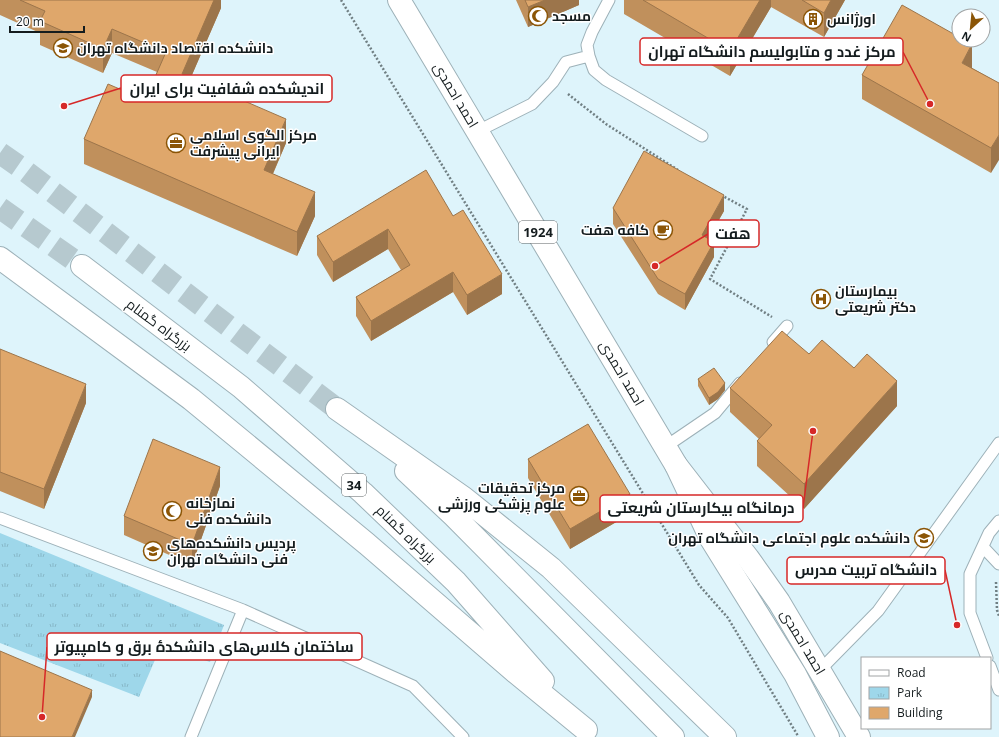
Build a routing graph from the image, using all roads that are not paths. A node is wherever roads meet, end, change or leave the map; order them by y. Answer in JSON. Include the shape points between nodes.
{"nodes":[{"id":1,"x":609,"y":0,"type":"edge"},
{"id":2,"x":400,"y":1,"type":"edge"},
{"id":3,"x":589,"y":56,"type":"junction"},
{"id":4,"x":478,"y":131,"type":"junction"},
{"id":5,"x":702,"y":136,"type":"dead end"},
{"id":6,"x":0,"y":258,"type":"edge"},
{"id":7,"x":82,"y":266,"type":"tunnel mouth"},
{"id":8,"x":787,"y":326,"type":"road end"},
{"id":9,"x":768,"y":349,"type":"edge"},
{"id":10,"x":749,"y":372,"type":"edge"},
{"id":11,"x":999,"y":443,"type":"edge"},
{"id":12,"x":671,"y":456,"type":"junction"},
{"id":13,"x":0,"y":518,"type":"edge"},
{"id":14,"x":999,"y":522,"type":"edge"},
{"id":15,"x":983,"y":547,"type":"junction"},
{"id":16,"x":997,"y":562,"type":"edge"},
{"id":17,"x":243,"y":610,"type":"junction"},
{"id":18,"x":987,"y":657,"type":"edge"},
{"id":19,"x":991,"y":669,"type":"edge"},
{"id":20,"x":820,"y":670,"type":"junction"},
{"id":21,"x":999,"y":690,"type":"edge"},
{"id":22,"x":590,"y":734,"type":"edge"},
{"id":23,"x":191,"y":737,"type":"edge"},
{"id":24,"x":463,"y":737,"type":"edge"},
{"id":25,"x":673,"y":737,"type":"edge"},
{"id":26,"x":725,"y":737,"type":"edge"},
{"id":27,"x":828,"y":737,"type":"edge"},
{"id":28,"x":859,"y":737,"type":"edge"}],
"edges":[{"from":1,"to":3,"type":"lane","via":[[587,45]]},
{"from":2,"to":4,"type":"main road","name":"احمد احمدی","number":"1924"},
{"from":3,"to":4,"type":"lane","via":[[566,62],[553,82],[532,104]]},
{"from":3,"to":5,"type":"lane","via":[[594,70],[606,80]]},
{"from":4,"to":12,"type":"main road","name":"احمد احمدی","number":"1924"},
{"from":6,"to":22,"type":"main road","via":[[191,399],[367,544]]},
{"from":7,"to":22,"type":"main road","name":"بزرگراه گمنام","number":"34","via":[[241,387],[363,493],[456,582]]},
{"from":8,"to":9,"type":"lane"},
{"from":10,"to":12,"type":"lane","via":[[716,413]]},
{"from":11,"to":20,"type":"lane","via":[[878,611]]},
{"from":12,"to":20,"type":"main road","name":"احمد احمدی","number":"1924","via":[[748,558]]},
{"from":12,"to":27,"type":"main road","via":[[711,539],[795,674]]},
{"from":13,"to":17,"type":"lane"},
{"from":14,"to":15,"type":"lane"},
{"from":15,"to":16,"type":"lane"},
{"from":15,"to":18,"type":"lane","via":[[970,574],[970,613]]},
{"from":17,"to":23,"type":"lane"},
{"from":17,"to":24,"type":"lane","via":[[414,686]]},
{"from":19,"to":21,"type":"lane"},
{"from":20,"to":28,"type":"main road","name":"احمد احمدی","number":"1924"},
{"from":25,"to":26,"type":"main road","via":[[454,516],[337,409],[464,498],[551,568]]}]}
